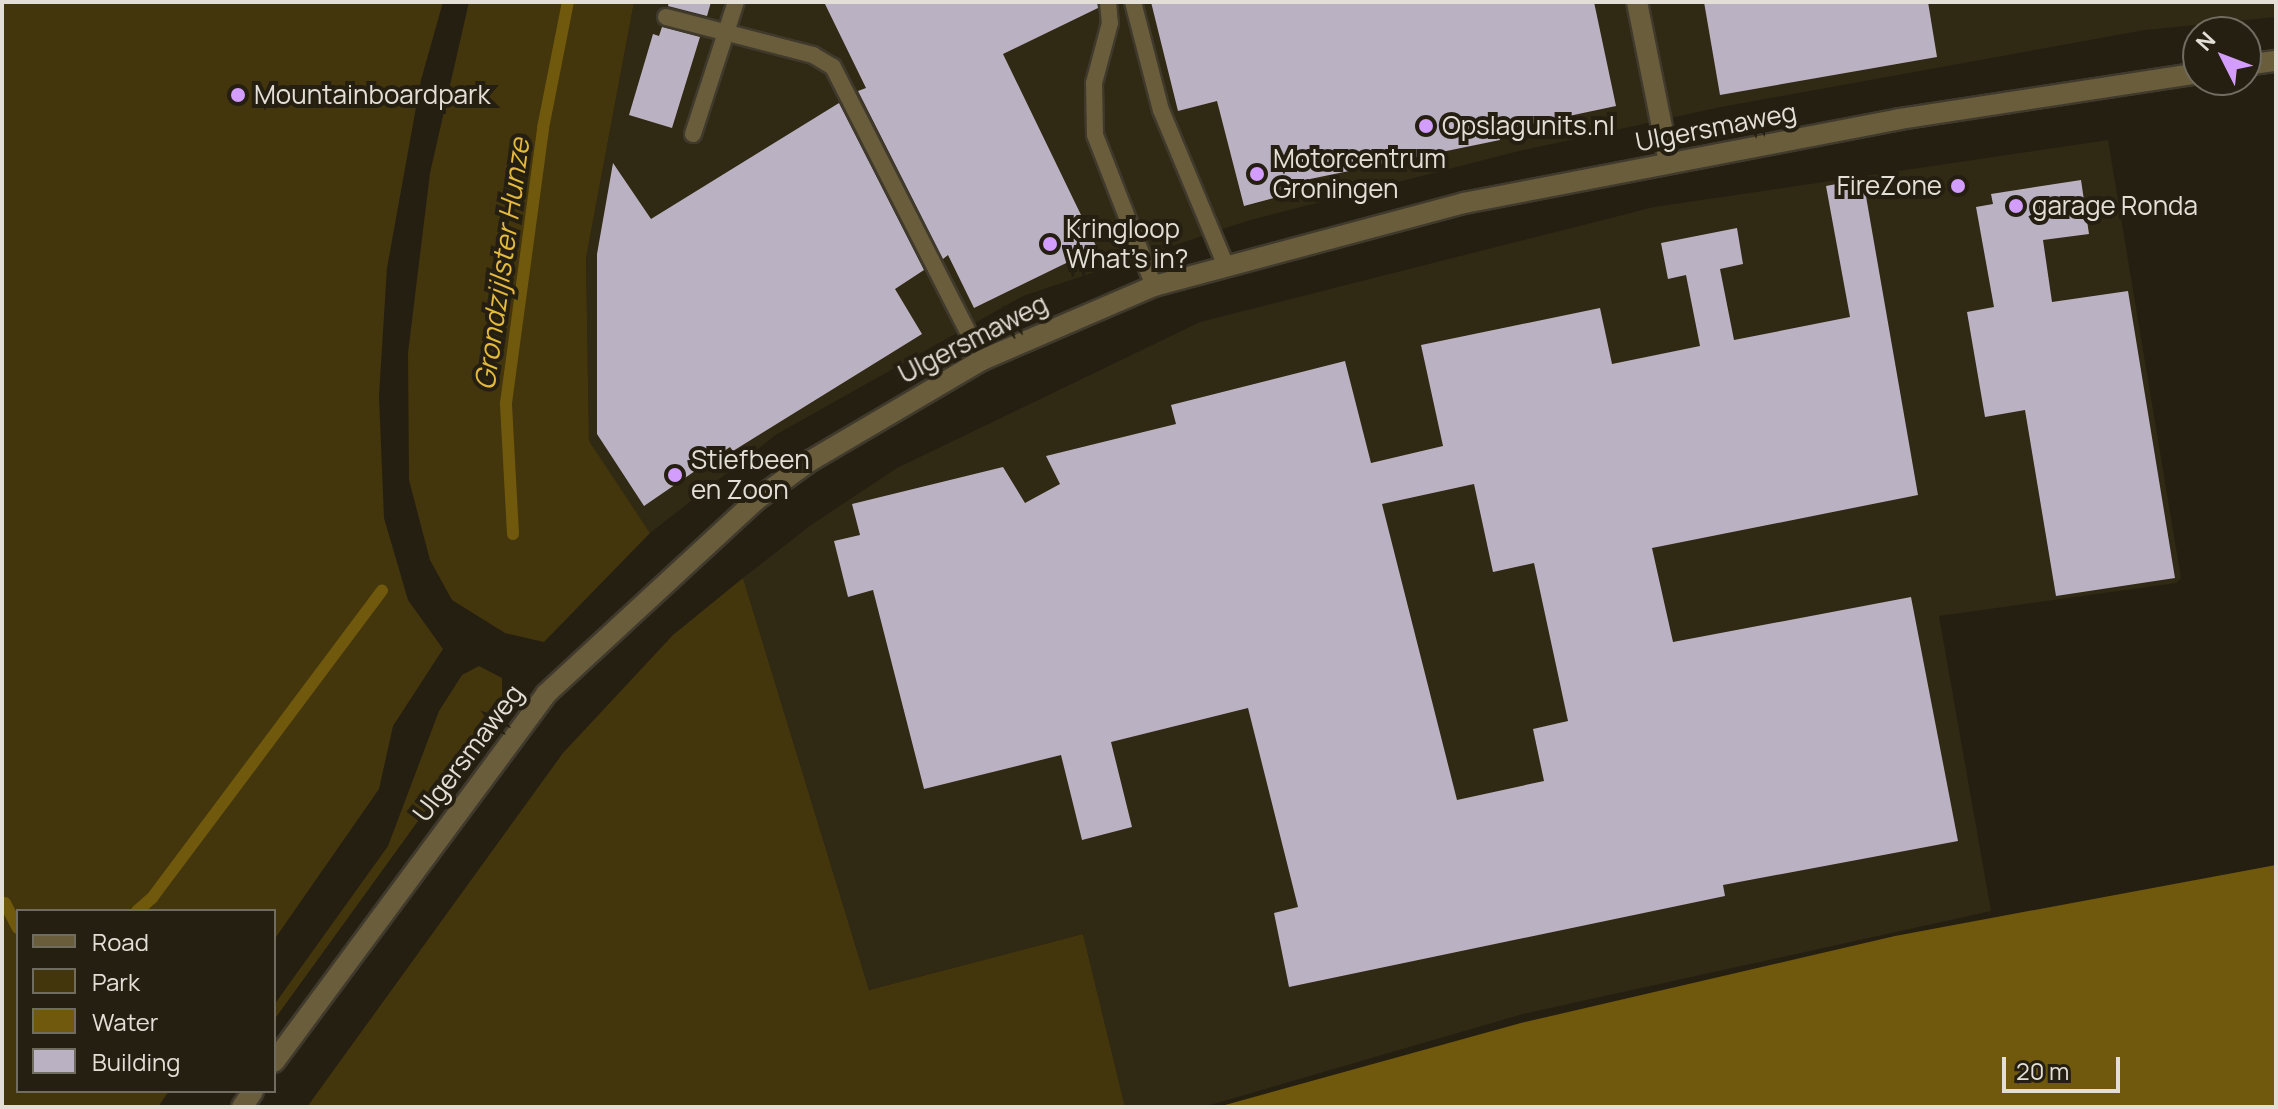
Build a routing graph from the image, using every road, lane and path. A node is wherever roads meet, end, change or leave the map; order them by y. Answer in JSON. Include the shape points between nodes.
{"nodes":[{"id":1,"x":736,"y":2,"type":"edge"},
{"id":2,"x":1108,"y":2,"type":"edge"},
{"id":3,"x":1133,"y":2,"type":"edge"},
{"id":4,"x":1637,"y":2,"type":"edge"},
{"id":5,"x":666,"y":17,"type":"dead end"},
{"id":6,"x":726,"y":33,"type":"junction"},
{"id":7,"x":2182,"y":76,"type":"edge"},
{"id":8,"x":693,"y":134,"type":"dead end"},
{"id":9,"x":1669,"y":162,"type":"junction"},
{"id":10,"x":1225,"y":264,"type":"junction"},
{"id":11,"x":1154,"y":286,"type":"junction"},
{"id":12,"x":982,"y":360,"type":"junction"},
{"id":13,"x":276,"y":1059,"type":"edge"}],
"edges":[{"from":1,"to":6,"type":"lane"},
{"from":2,"to":11,"type":"lane","via":[[1110,23],[1094,83],[1095,135]]},
{"from":3,"to":10,"type":"lane","via":[[1161,110]]},
{"from":4,"to":9,"type":"street"},
{"from":5,"to":6,"type":"lane"},
{"from":6,"to":8,"type":"lane"},
{"from":6,"to":12,"type":"lane","via":[[813,55],[841,75]]},
{"from":7,"to":9,"type":"street","name":"Ulgersmaweg"},
{"from":9,"to":10,"type":"street","name":"Ulgersmaweg","via":[[1464,203]]},
{"from":10,"to":11,"type":"street","name":"Ulgersmaweg"},
{"from":11,"to":12,"type":"street","name":"Ulgersmaweg"},
{"from":12,"to":13,"type":"street","name":"Ulgersmaweg","via":[[822,453],[756,500],[546,694],[482,773]]}]}
